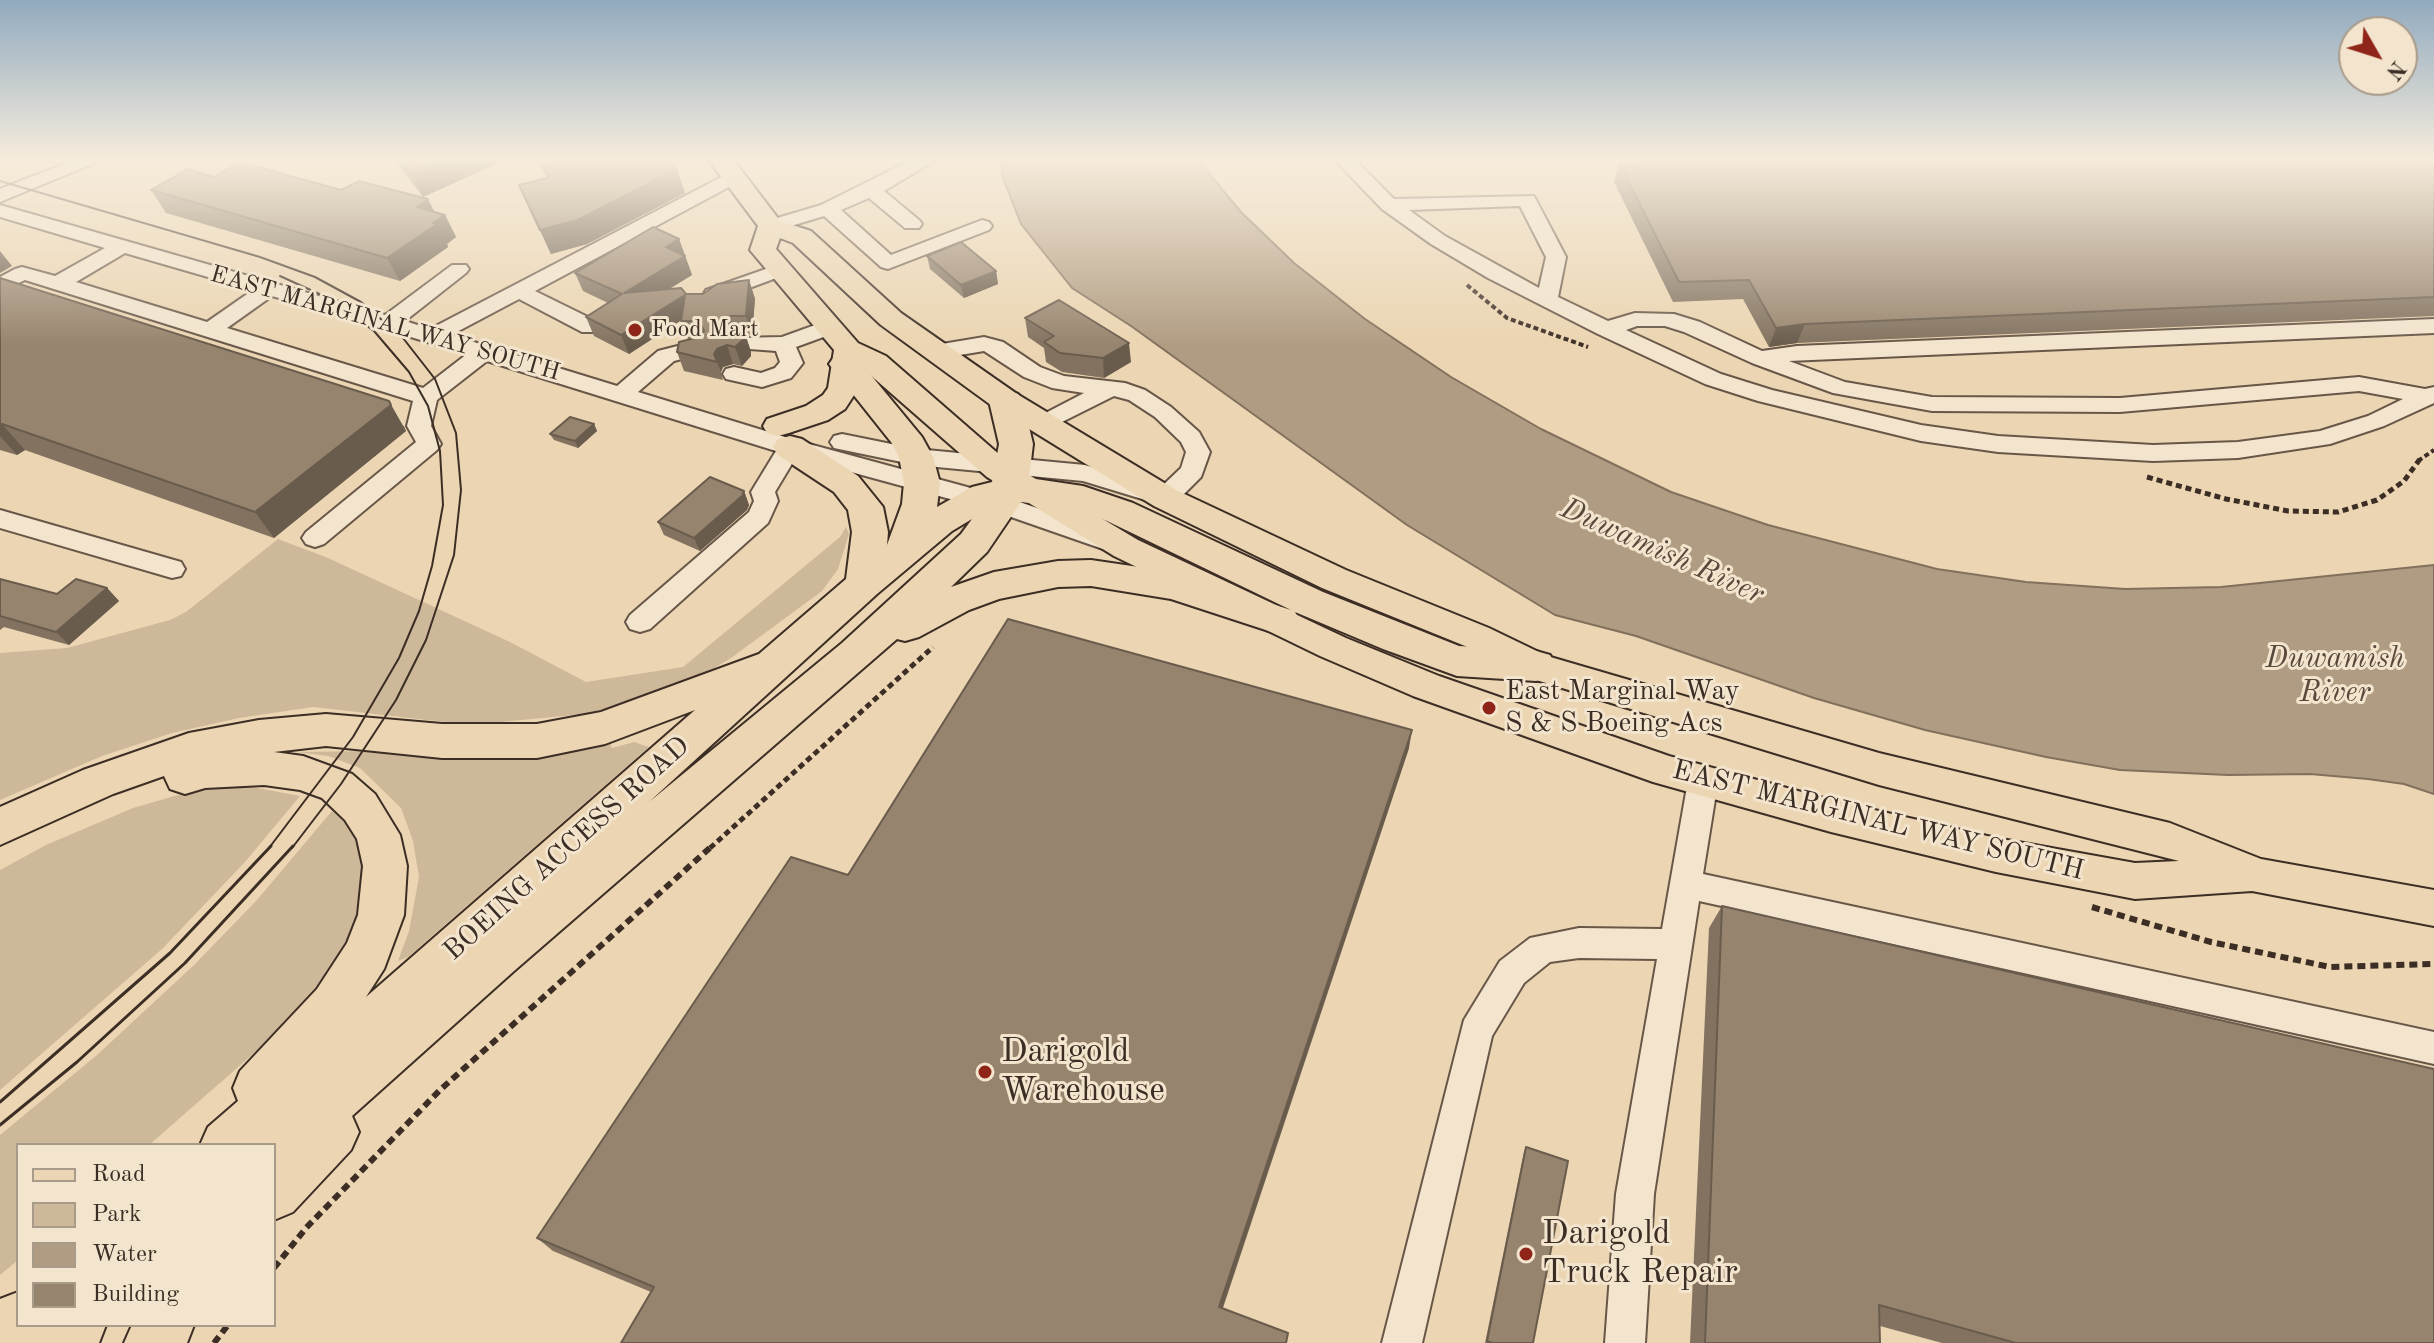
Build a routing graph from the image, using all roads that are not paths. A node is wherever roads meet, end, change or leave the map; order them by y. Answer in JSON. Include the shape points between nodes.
{"nodes":[{"id":1,"x":33,"y":221,"type":"edge"},
{"id":2,"x":637,"y":221,"type":"edge"},
{"id":3,"x":764,"y":221,"type":"edge"},
{"id":4,"x":771,"y":221,"type":"edge"},
{"id":5,"x":841,"y":221,"type":"edge"},
{"id":6,"x":908,"y":221,"type":"edge"},
{"id":7,"x":1411,"y":221,"type":"edge"},
{"id":8,"x":1538,"y":221,"type":"edge"},
{"id":9,"x":912,"y":224,"type":"dead end"},
{"id":10,"x":982,"y":226,"type":"dead end"},
{"id":11,"x":121,"y":247,"type":"junction"},
{"id":12,"x":459,"y":269,"type":"dead end"},
{"id":13,"x":780,"y":270,"type":"junction"},
{"id":14,"x":58,"y":283,"type":"junction"},
{"id":15,"x":0,"y":286,"type":"edge"},
{"id":16,"x":267,"y":290,"type":"junction"},
{"id":17,"x":519,"y":291,"type":"junction"},
{"id":18,"x":1547,"y":300,"type":"junction"},
{"id":19,"x":701,"y":305,"type":"edge"},
{"id":20,"x":389,"y":323,"type":"junction"},
{"id":21,"x":2434,"y":326,"type":"edge"},
{"id":22,"x":590,"y":327,"type":"edge"},
{"id":23,"x":829,"y":327,"type":"junction"},
{"id":24,"x":1606,"y":329,"type":"junction"},
{"id":25,"x":210,"y":330,"type":"junction"},
{"id":26,"x":431,"y":337,"type":"junction"},
{"id":27,"x":784,"y":344,"type":"junction"},
{"id":28,"x":936,"y":352,"type":"junction"},
{"id":29,"x":483,"y":353,"type":"junction"},
{"id":30,"x":846,"y":356,"type":"junction"},
{"id":31,"x":1760,"y":358,"type":"junction"},
{"id":32,"x":734,"y":374,"type":"dead end"},
{"id":33,"x":1049,"y":378,"type":"junction"},
{"id":34,"x":1112,"y":388,"type":"junction"},
{"id":35,"x":622,"y":394,"type":"junction"},
{"id":36,"x":2431,"y":396,"type":"edge"},
{"id":37,"x":426,"y":397,"type":"junction"},
{"id":38,"x":1006,"y":401,"type":"junction"},
{"id":39,"x":1042,"y":424,"type":"junction"},
{"id":40,"x":784,"y":437,"type":"junction"},
{"id":41,"x":919,"y":470,"type":"junction"},
{"id":42,"x":1004,"y":484,"type":"junction"},
{"id":43,"x":1165,"y":498,"type":"junction"},
{"id":44,"x":0,"y":519,"type":"edge"},
{"id":45,"x":315,"y":538,"type":"dead end"},
{"id":46,"x":905,"y":549,"type":"junction"},
{"id":47,"x":172,"y":569,"type":"dead end"},
{"id":48,"x":864,"y":584,"type":"junction"},
{"id":49,"x":1281,"y":621,"type":"junction"},
{"id":50,"x":640,"y":622,"type":"dead end"},
{"id":51,"x":856,"y":654,"type":"junction"},
{"id":52,"x":780,"y":660,"type":"junction"},
{"id":53,"x":1536,"y":666,"type":"junction"},
{"id":54,"x":1703,"y":781,"type":"junction"},
{"id":55,"x":0,"y":827,"type":"edge"},
{"id":56,"x":0,"y":852,"type":"edge"},
{"id":57,"x":2258,"y":876,"type":"junction"},
{"id":58,"x":1686,"y":884,"type":"junction"},
{"id":59,"x":2434,"y":908,"type":"edge"},
{"id":60,"x":1676,"y":944,"type":"junction"},
{"id":61,"x":497,"y":956,"type":"junction"},
{"id":62,"x":2434,"y":1048,"type":"edge"},
{"id":63,"x":203,"y":1143,"type":"edge"},
{"id":64,"x":228,"y":1143,"type":"edge"},
{"id":65,"x":276,"y":1150,"type":"edge"},
{"id":66,"x":276,"y":1191,"type":"edge"},
{"id":67,"x":55,"y":1327,"type":"edge"},
{"id":68,"x":20,"y":1330,"type":"edge"},
{"id":69,"x":1402,"y":1343,"type":"edge"},
{"id":70,"x":1625,"y":1343,"type":"edge"}],
"edges":[{"from":1,"to":11,"type":"street","name":"EAST MARGINAL WAY SOUTH"},
{"from":2,"to":17,"type":"street"},
{"from":3,"to":13,"type":"main road","via":[[763,250]]},
{"from":4,"to":28,"type":"main road","name":"EAST MARGINAL WAY SOUTH","via":[[802,237],[891,319]]},
{"from":5,"to":10,"type":"street","via":[[888,263]]},
{"from":6,"to":9,"type":"street"},
{"from":7,"to":18,"type":"street"},
{"from":8,"to":18,"type":"street","via":[[1556,257]]},
{"from":11,"to":14,"type":"street"},
{"from":11,"to":16,"type":"street","name":"EAST MARGINAL WAY SOUTH"},
{"from":12,"to":20,"type":"street"},
{"from":13,"to":19,"type":"street","via":[[731,298]]},
{"from":13,"to":23,"type":"main road"},
{"from":14,"to":15,"type":"street","via":[[22,273]]},
{"from":14,"to":25,"type":"street"},
{"from":16,"to":20,"type":"street","name":"EAST MARGINAL WAY SOUTH"},
{"from":16,"to":25,"type":"street"},
{"from":17,"to":22,"type":"street"},
{"from":17,"to":26,"type":"street"},
{"from":18,"to":24,"type":"street"},
{"from":20,"to":26,"type":"street","name":"EAST MARGINAL WAY SOUTH"},
{"from":21,"to":31,"type":"street"},
{"from":23,"to":27,"type":"street"},
{"from":23,"to":30,"type":"main road"},
{"from":24,"to":31,"type":"street","via":[[1635,320],[1666,319]]},
{"from":24,"to":36,"type":"street","via":[[1713,379],[1766,396],[1921,433],[1998,444],[2153,453],[2238,450],[2322,438]]},
{"from":25,"to":37,"type":"street"},
{"from":26,"to":29,"type":"street","name":"EAST MARGINAL WAY SOUTH"},
{"from":27,"to":32,"type":"street","via":[[792,363],[783,373],[762,380]]},
{"from":27,"to":35,"type":"street","via":[[744,341],[666,356]]},
{"from":28,"to":33,"type":"street","via":[[984,344]]},
{"from":28,"to":38,"type":"main road","name":"EAST MARGINAL WAY SOUTH"},
{"from":29,"to":35,"type":"street","name":"EAST MARGINAL WAY SOUTH"},
{"from":29,"to":37,"type":"street"},
{"from":30,"to":40,"type":"main road","via":[[843,389],[834,402]]},
{"from":30,"to":41,"type":"highway","via":[[905,437]]},
{"from":30,"to":42,"type":"main road","name":"EAST MARGINAL WAY SOUTH","via":[[876,362]]},
{"from":31,"to":36,"type":"street","via":[[1841,388],[1932,404],[2120,405],[2359,384]]},
{"from":33,"to":34,"type":"street"},
{"from":33,"to":38,"type":"street"},
{"from":34,"to":39,"type":"street"},
{"from":34,"to":43,"type":"street","via":[[1153,404],[1191,438],[1198,452],[1192,471]]},
{"from":35,"to":40,"type":"street","name":"EAST MARGINAL WAY SOUTH"},
{"from":37,"to":45,"type":"street","via":[[419,426],[429,444]]},
{"from":38,"to":39,"type":"main road","name":"EAST MARGINAL WAY SOUTH"},
{"from":38,"to":42,"type":"highway","via":[[1016,444]]},
{"from":39,"to":43,"type":"main road","name":"EAST MARGINAL WAY SOUTH"},
{"from":40,"to":41,"type":"street","name":"EAST MARGINAL WAY SOUTH"},
{"from":40,"to":48,"type":"highway","via":[[846,484],[865,507],[870,532]]},
{"from":40,"to":50,"type":"street","via":[[759,517]]},
{"from":41,"to":42,"type":"street"},
{"from":41,"to":42,"type":"street"},
{"from":41,"to":46,"type":"highway","via":[[918,515]]},
{"from":42,"to":43,"type":"street","via":[[1085,473]]},
{"from":42,"to":46,"type":"highway","name":"BOEING ACCESS ROAD"},
{"from":42,"to":49,"type":"main road","name":"EAST MARGINAL WAY SOUTH"},
{"from":42,"to":51,"type":"highway","via":[[974,543]]},
{"from":42,"to":53,"type":"highway","via":[[1083,498],[1120,512],[1309,602],[1457,661]]},
{"from":43,"to":53,"type":"main road","name":"EAST MARGINAL WAY SOUTH","via":[[1334,579]]},
{"from":44,"to":47,"type":"street"},
{"from":46,"to":48,"type":"highway","name":"BOEING ACCESS ROAD"},
{"from":48,"to":52,"type":"highway","name":"BOEING ACCESS ROAD"},
{"from":49,"to":51,"type":"highway","via":[[1173,586],[1120,575],[1058,574],[994,586],[955,600]]},
{"from":49,"to":54,"type":"main road","name":"EAST MARGINAL WAY SOUTH","via":[[1426,686]]},
{"from":51,"to":61,"type":"highway","name":"BOEING ACCESS ROAD"},
{"from":52,"to":55,"type":"highway","via":[[620,723],[549,739],[478,743],[326,730],[189,750],[98,782]]},
{"from":52,"to":64,"type":"highway","name":"BOEING ACCESS ROAD","via":[[381,1015]]},
{"from":53,"to":57,"type":"main road","name":"EAST MARGINAL WAY SOUTH","via":[[1879,769],[2170,840]]},
{"from":54,"to":57,"type":"main road","name":"EAST MARGINAL WAY SOUTH","via":[[1982,852],[2135,881]]},
{"from":54,"to":58,"type":"street"},
{"from":56,"to":63,"type":"highway","via":[[133,791],[205,771],[264,768],[303,773],[337,786],[360,807],[378,835],[385,866],[381,915],[367,954],[334,1005]]},
{"from":57,"to":59,"type":"main road","name":"EAST MARGINAL WAY SOUTH"},
{"from":58,"to":60,"type":"street"},
{"from":58,"to":62,"type":"street"},
{"from":60,"to":69,"type":"street","via":[[1542,948],[1512,972],[1476,1031]]},
{"from":60,"to":70,"type":"street","via":[[1635,1194]]},
{"from":61,"to":65,"type":"highway","name":"BOEING ACCESS ROAD"},
{"from":61,"to":66,"type":"highway"},
{"from":67,"to":68,"type":"highway"}]}
